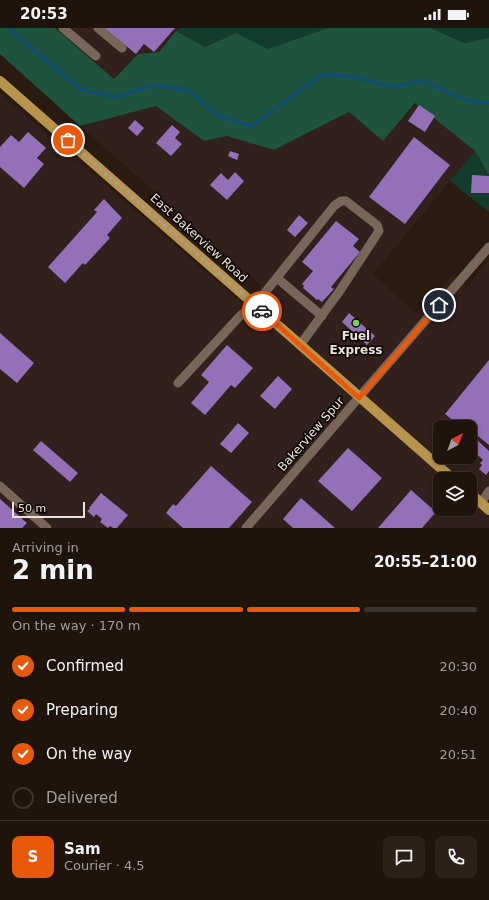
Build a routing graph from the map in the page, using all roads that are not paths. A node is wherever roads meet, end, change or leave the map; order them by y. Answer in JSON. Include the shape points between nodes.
{"nodes":[{"id":1,"x":63,"y":28,"type":"edge"},
{"id":2,"x":98,"y":28,"type":"edge"},
{"id":3,"x":122,"y":48,"type":"dead end"},
{"id":4,"x":96,"y":56,"type":"dead end"},
{"id":5,"x":0,"y":81,"type":"edge"},
{"id":6,"x":489,"y":247,"type":"edge"},
{"id":7,"x":277,"y":278,"type":"junction"},
{"id":8,"x":255,"y":305,"type":"junction"},
{"id":9,"x":322,"y":316,"type":"junction"},
{"id":10,"x":300,"y":345,"type":"junction"},
{"id":11,"x":178,"y":383,"type":"dead end"},
{"id":12,"x":359,"y":398,"type":"junction"},
{"id":13,"x":445,"y":472,"type":"edge"},
{"id":14,"x":0,"y":486,"type":"edge"},
{"id":15,"x":489,"y":491,"type":"edge"},
{"id":16,"x":477,"y":500,"type":"edge"},
{"id":17,"x":485,"y":507,"type":"edge"},
{"id":18,"x":47,"y":528,"type":"edge"},
{"id":19,"x":246,"y":528,"type":"edge"}],
"edges":[{"from":1,"to":4,"type":"street"},
{"from":2,"to":3,"type":"street"},
{"from":5,"to":8,"type":"main road","name":"East Bakerview Road"},
{"from":6,"to":12,"type":"street","name":"Bakerview Spur"},
{"from":7,"to":8,"type":"street"},
{"from":7,"to":9,"type":"street"},
{"from":7,"to":9,"type":"street","via":[[338,203],[346,201],[377,225],[379,231]]},
{"from":8,"to":10,"type":"main road","name":"East Bakerview Road"},
{"from":8,"to":11,"type":"street","via":[[241,315]]},
{"from":9,"to":10,"type":"street"},
{"from":10,"to":12,"type":"main road","name":"East Bakerview Road"},
{"from":12,"to":13,"type":"main road","name":"East Bakerview Road"},
{"from":12,"to":19,"type":"street","name":"Bakerview Spur"},
{"from":14,"to":18,"type":"street"},
{"from":15,"to":17,"type":"street"},
{"from":16,"to":17,"type":"main road"}]}
